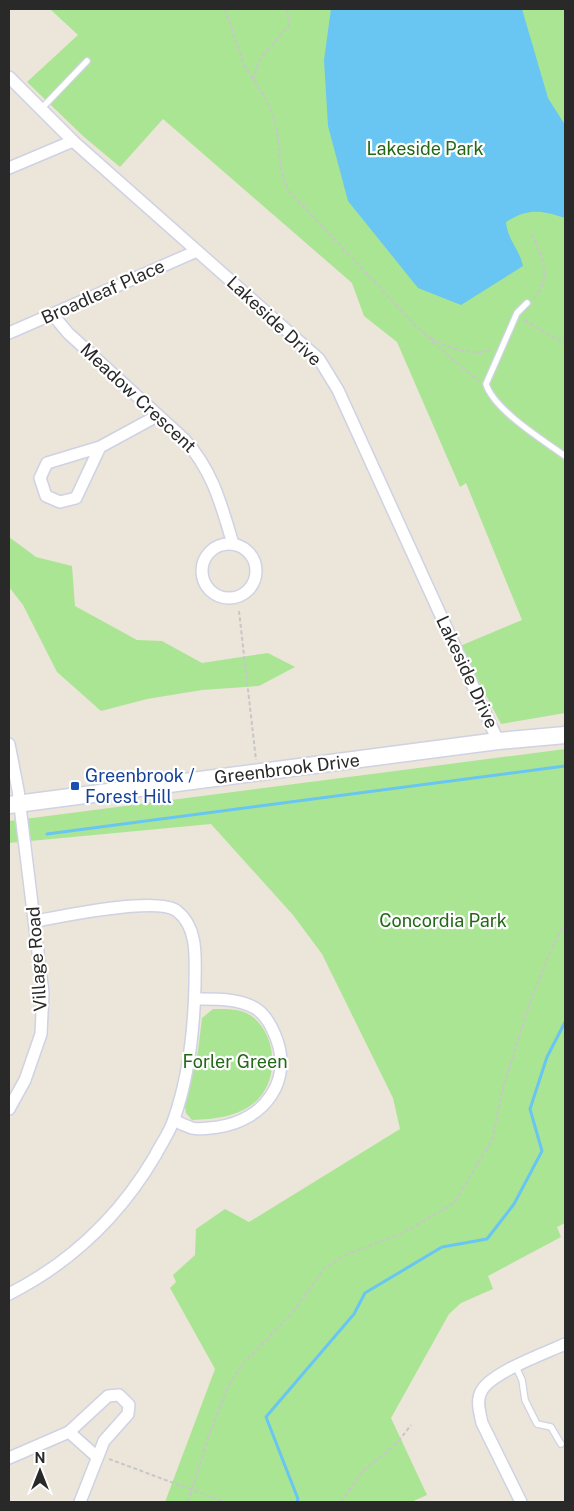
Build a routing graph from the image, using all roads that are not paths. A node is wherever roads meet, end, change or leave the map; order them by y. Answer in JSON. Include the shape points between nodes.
{"nodes":[{"id":1,"x":87,"y":60,"type":"dead end"},
{"id":2,"x":9,"y":77,"type":"edge"},
{"id":3,"x":41,"y":109,"type":"junction"},
{"id":4,"x":73,"y":140,"type":"junction"},
{"id":5,"x":9,"y":168,"type":"edge"},
{"id":6,"x":197,"y":251,"type":"junction"},
{"id":7,"x":527,"y":303,"type":"road end"},
{"id":8,"x":53,"y":315,"type":"junction"},
{"id":9,"x":9,"y":334,"type":"edge"},
{"id":10,"x":157,"y":416,"type":"junction"},
{"id":11,"x":100,"y":448,"type":"junction"},
{"id":12,"x":565,"y":456,"type":"edge"},
{"id":13,"x":233,"y":544,"type":"junction"},
{"id":14,"x":565,"y":735,"type":"edge"},
{"id":15,"x":498,"y":741,"type":"junction"},
{"id":16,"x":9,"y":744,"type":"edge"},
{"id":17,"x":14,"y":805,"type":"edge"},
{"id":18,"x":36,"y":920,"type":"junction"},
{"id":19,"x":194,"y":999,"type":"junction"},
{"id":20,"x":9,"y":1109,"type":"edge"},
{"id":21,"x":174,"y":1120,"type":"junction"},
{"id":22,"x":9,"y":1294,"type":"edge"},
{"id":23,"x":565,"y":1344,"type":"edge"},
{"id":24,"x":516,"y":1367,"type":"junction"},
{"id":25,"x":69,"y":1432,"type":"junction"},
{"id":26,"x":560,"y":1444,"type":"dead end"},
{"id":27,"x":97,"y":1457,"type":"junction"},
{"id":28,"x":9,"y":1458,"type":"edge"},
{"id":29,"x":80,"y":1502,"type":"edge"},
{"id":30,"x":521,"y":1502,"type":"edge"}],
"edges":[{"from":1,"to":3,"type":"lane"},
{"from":2,"to":3,"type":"street","name":"Lakeside Drive"},
{"from":3,"to":4,"type":"street","name":"Lakeside Drive"},
{"from":4,"to":5,"type":"street"},
{"from":4,"to":6,"type":"street","name":"Lakeside Drive"},
{"from":6,"to":8,"type":"street","name":"Broadleaf Place"},
{"from":6,"to":15,"type":"street","name":"Lakeside Drive","via":[[319,359],[338,390]]},
{"from":7,"to":12,"type":"lane","via":[[517,313],[486,384],[500,406]]},
{"from":8,"to":9,"type":"street","name":"Broadleaf Place"},
{"from":8,"to":10,"type":"street","name":"Meadow Crescent"},
{"from":10,"to":11,"type":"street"},
{"from":10,"to":13,"type":"street","name":"Meadow Crescent","via":[[200,456],[213,480]]},
{"from":11,"to":11,"type":"street","via":[[47,463],[40,478],[46,496],[60,502],[76,498]]},
{"from":13,"to":13,"type":"street","via":[[224,544],[211,551],[203,566],[205,582],[210,590],[226,598],[246,592],[256,576],[253,557],[247,550]]},
{"from":14,"to":15,"type":"street","name":"Greenbrook Drive"},
{"from":15,"to":17,"type":"street","name":"Greenbrook Drive"},
{"from":16,"to":17,"type":"street","name":"Village Road"},
{"from":17,"to":18,"type":"street","name":"Village Road"},
{"from":18,"to":19,"type":"street","via":[[146,904],[164,905],[176,910],[186,920],[194,940]]},
{"from":18,"to":20,"type":"street","name":"Village Road","via":[[43,993],[41,1034],[25,1080]]},
{"from":19,"to":21,"type":"street","via":[[189,1065]]},
{"from":19,"to":21,"type":"street","via":[[224,1000],[255,1008],[273,1030],[281,1068],[271,1097],[244,1119],[207,1128],[192,1128]]},
{"from":21,"to":22,"type":"street","via":[[138,1184],[112,1216],[80,1248],[42,1278]]},
{"from":23,"to":24,"type":"street"},
{"from":24,"to":26,"type":"lane","via":[[525,1400],[537,1424],[551,1427]]},
{"from":24,"to":30,"type":"street","via":[[490,1380],[480,1392],[478,1410]]},
{"from":25,"to":27,"type":"street"},
{"from":25,"to":27,"type":"street","via":[[108,1396],[119,1395],[129,1405],[128,1414],[104,1441]]},
{"from":25,"to":28,"type":"street"},
{"from":27,"to":29,"type":"street"}]}
